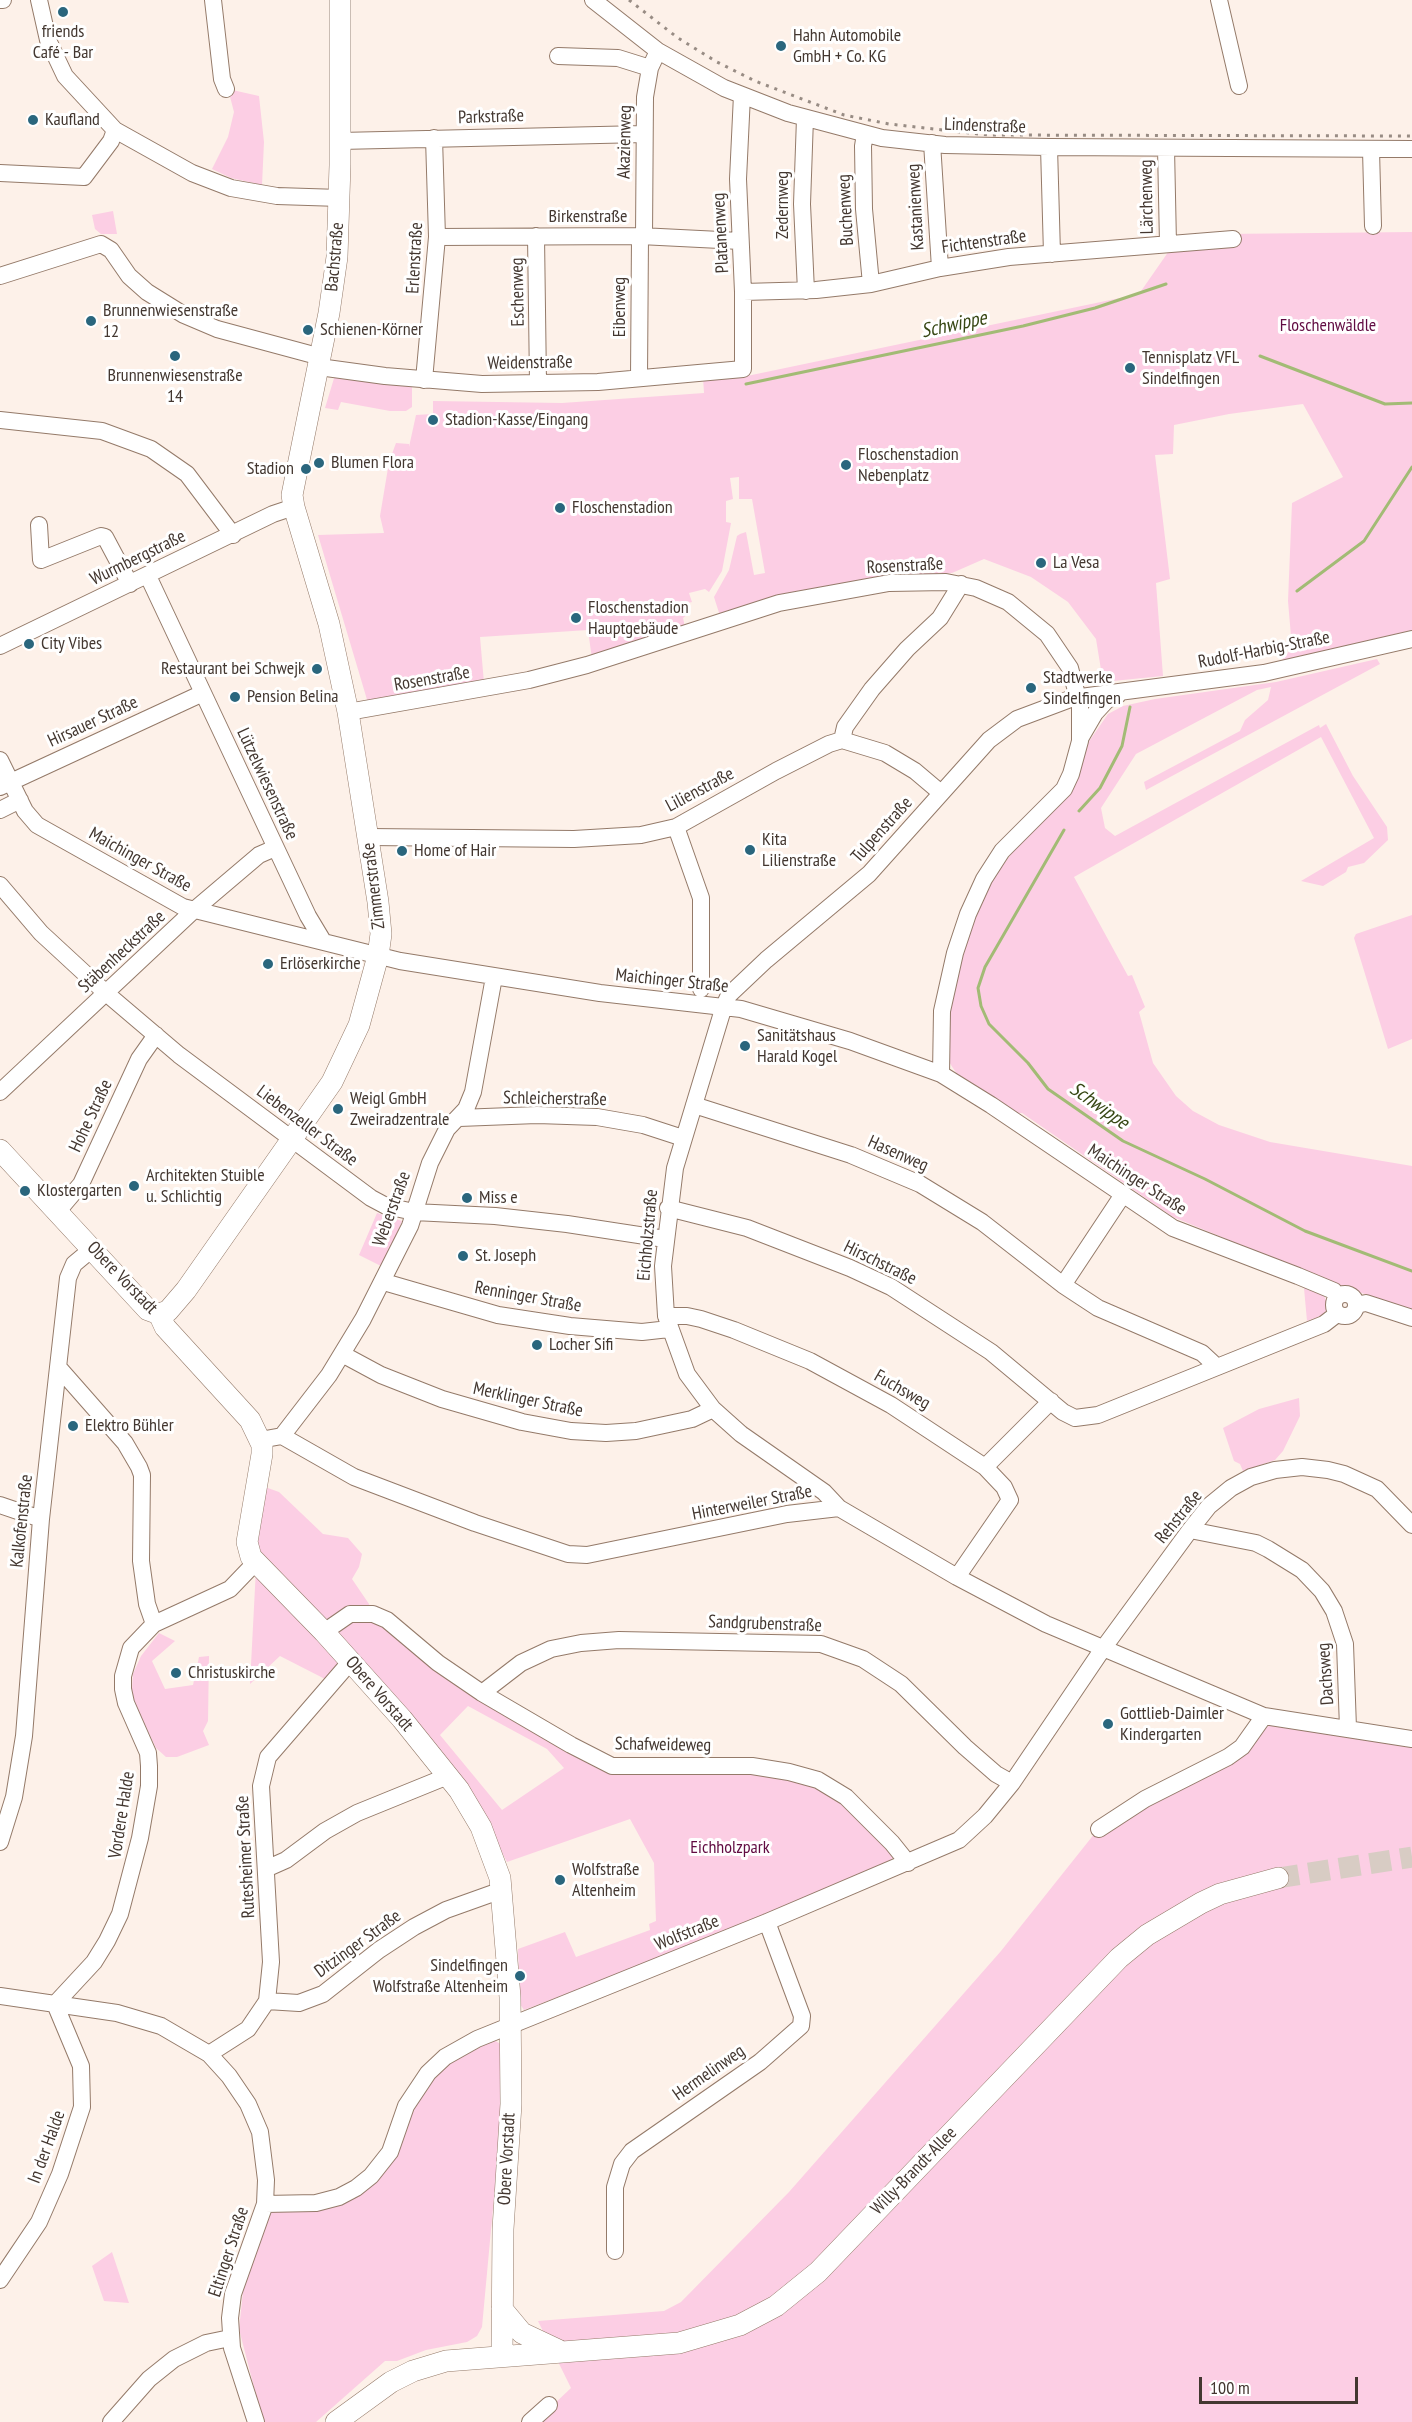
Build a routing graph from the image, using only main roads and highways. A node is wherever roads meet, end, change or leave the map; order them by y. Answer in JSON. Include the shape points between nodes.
{"nodes":[{"id":1,"x":339,"y":1,"type":"edge"},
{"id":2,"x":294,"y":507,"type":"joint"},
{"id":3,"x":0,"y":1150,"type":"edge"},
{"id":4,"x":159,"y":1314,"type":"junction"},
{"id":5,"x":1278,"y":1878,"type":"tunnel mouth"},
{"id":6,"x":502,"y":2309,"type":"junction"},
{"id":7,"x":561,"y":2352,"type":"junction"},
{"id":8,"x":502,"y":2355,"type":"junction"},
{"id":9,"x":336,"y":2422,"type":"edge"}],
"edges":[{"from":1,"to":2,"type":"main road","name":"Bachstraße","via":[[337,257],[294,484]]},
{"from":2,"to":4,"type":"main road","name":"Zimmerstraße","via":[[329,624],[348,712],[381,934],[378,956],[359,1025],[344,1059],[186,1290],[168,1311]]},
{"from":3,"to":4,"type":"main road","name":"Obere Vorstadt","via":[[148,1310]]},
{"from":4,"to":6,"type":"main road","name":"Obere Vorstadt","via":[[165,1328],[250,1420],[260,1440],[261,1461],[247,1542],[255,1563],[324,1632],[448,1776],[481,1827],[498,1873],[510,2025],[511,2103]]},
{"from":5,"to":7,"type":"main road","name":"Willy-Brandt-Allee","via":[[1201,1903],[1147,1935],[1119,1958],[818,2272],[776,2306],[740,2325],[680,2343]]},
{"from":6,"to":7,"type":"main road","via":[[522,2333]]},
{"from":6,"to":8,"type":"main road","name":"Obere Vorstadt"},
{"from":7,"to":8,"type":"main road","name":"Willy-Brandt-Allee"},
{"from":8,"to":9,"type":"main road","name":"Willy-Brandt-Allee","via":[[446,2361],[413,2371],[375,2391]]}]}
